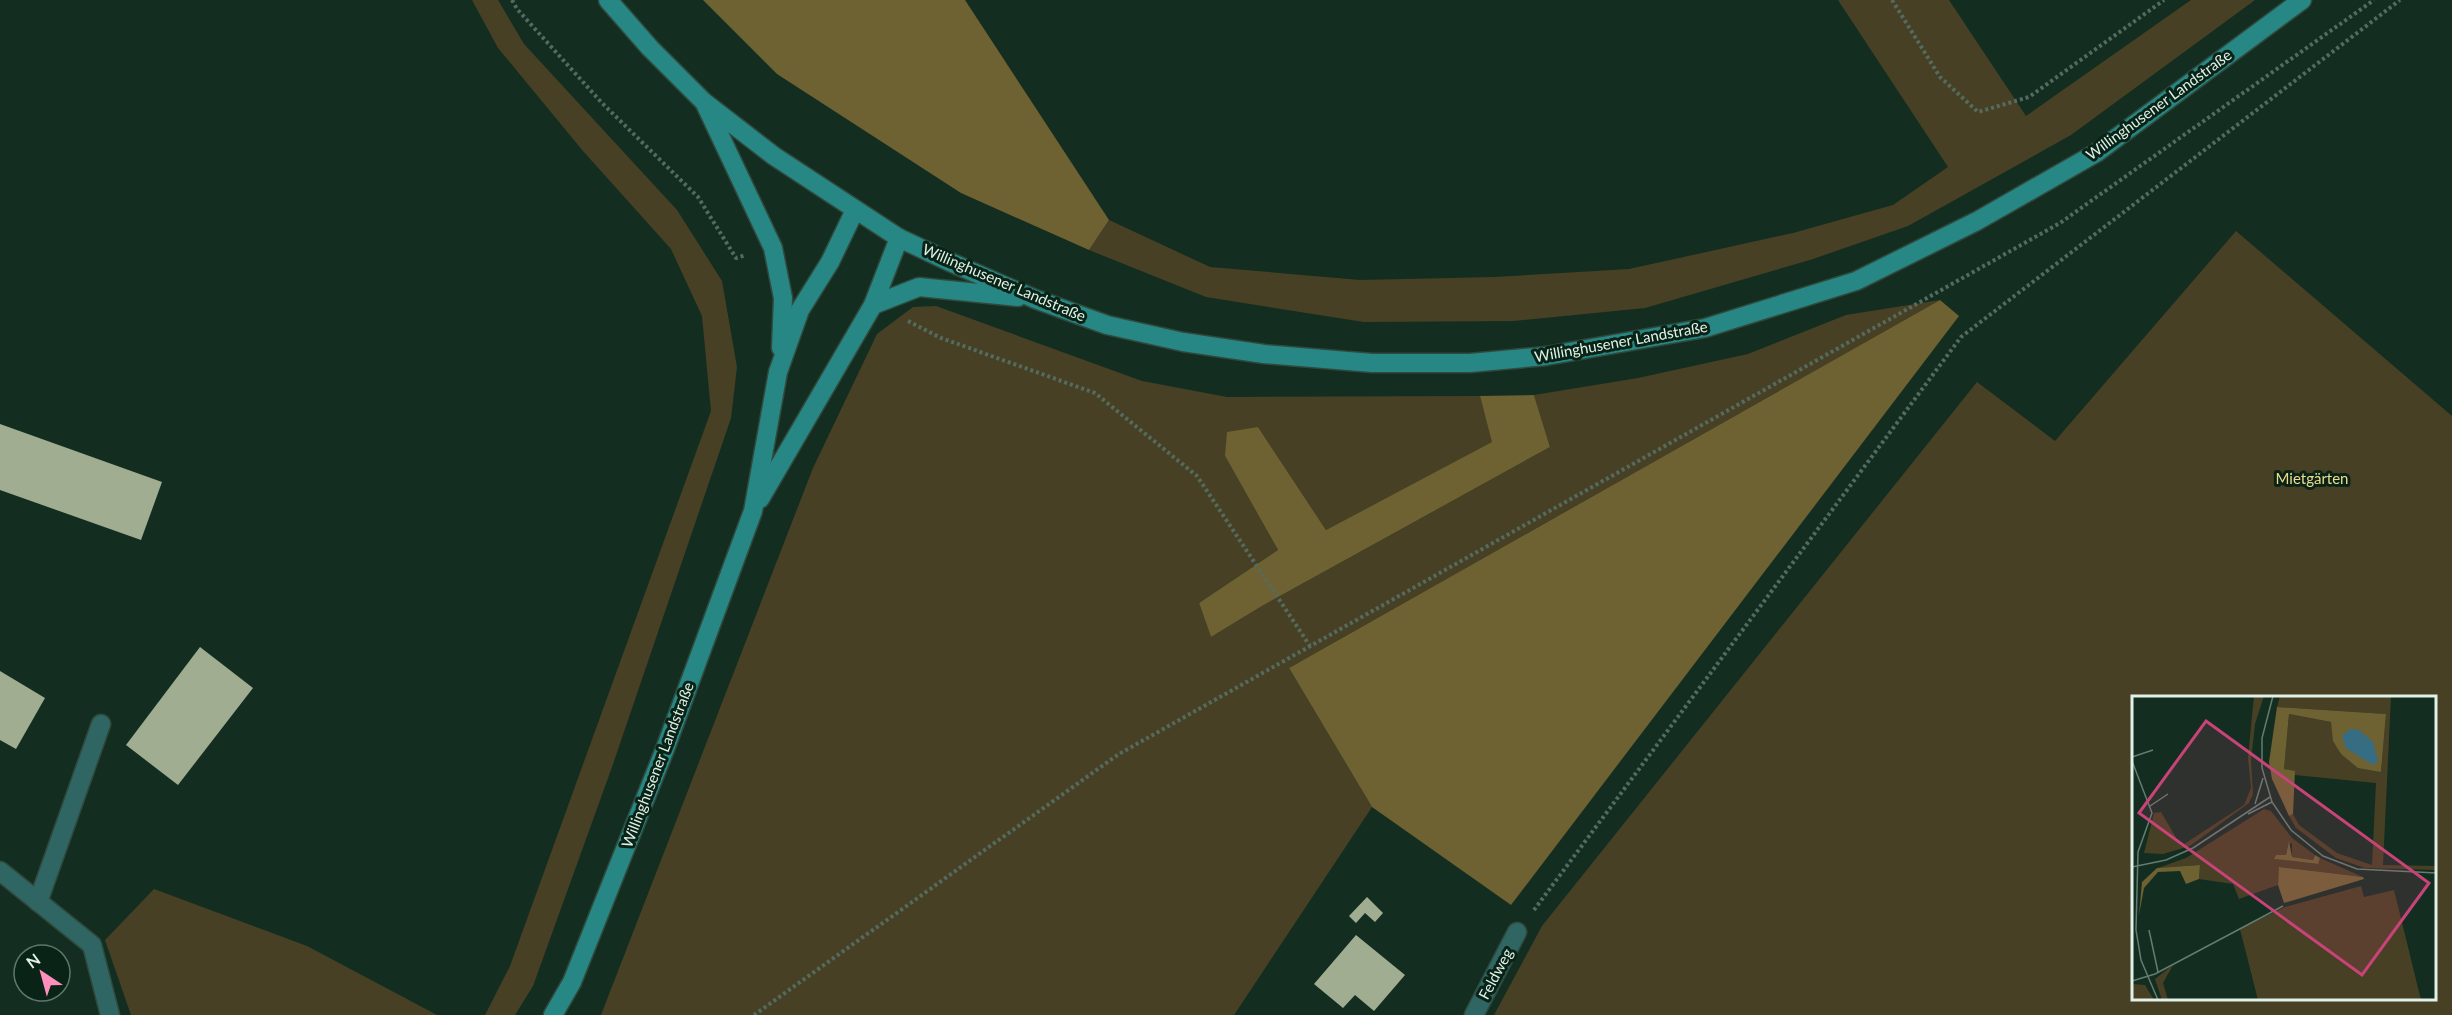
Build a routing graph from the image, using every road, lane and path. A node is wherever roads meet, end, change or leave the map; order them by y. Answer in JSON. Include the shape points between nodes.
{"nodes":[{"id":1,"x":512,"y":0,"type":"edge"},
{"id":2,"x":608,"y":0,"type":"edge"},
{"id":3,"x":1892,"y":0,"type":"edge"},
{"id":4,"x":2164,"y":0,"type":"edge"},
{"id":5,"x":2302,"y":0,"type":"edge"},
{"id":6,"x":2374,"y":0,"type":"edge"},
{"id":7,"x":2400,"y":0,"type":"edge"},
{"id":8,"x":704,"y":102,"type":"junction"},
{"id":9,"x":855,"y":210,"type":"junction"},
{"id":10,"x":899,"y":238,"type":"junction"},
{"id":11,"x":773,"y":248,"type":"junction"},
{"id":12,"x":1035,"y":299,"type":"junction"},
{"id":13,"x":873,"y":305,"type":"junction"},
{"id":14,"x":778,"y":372,"type":"junction"},
{"id":15,"x":753,"y":511,"type":"junction"},
{"id":16,"x":1310,"y":646,"type":"junction"},
{"id":17,"x":101,"y":724,"type":"dead end"},
{"id":18,"x":0,"y":872,"type":"edge"},
{"id":19,"x":38,"y":902,"type":"junction"},
{"id":20,"x":1517,"y":932,"type":"joint"},
{"id":21,"x":110,"y":1015,"type":"edge"},
{"id":22,"x":553,"y":1015,"type":"edge"},
{"id":23,"x":754,"y":1015,"type":"edge"},
{"id":24,"x":1474,"y":1015,"type":"edge"}],
"edges":[{"from":1,"to":11,"type":"path","via":[[602,103],[698,197],[736,258]]},
{"from":2,"to":8,"type":"main road"},
{"from":3,"to":4,"type":"path","via":[[1940,77],[1978,112],[2029,97]]},
{"from":5,"to":12,"type":"main road","name":"Willinghusener Landstraße","via":[[2096,153],[1977,221],[1856,281],[1706,328],[1546,356],[1470,363],[1372,363],[1183,342],[1107,325]]},
{"from":6,"to":16,"type":"path","via":[[2060,223]]},
{"from":7,"to":20,"type":"path","via":[[1961,337]]},
{"from":8,"to":9,"type":"main road","name":"Willinghusener Landstraße","via":[[774,156]]},
{"from":8,"to":11,"type":"main road"},
{"from":9,"to":10,"type":"main road","name":"Willinghusener Landstraße"},
{"from":9,"to":14,"type":"main road","name":"Willinghusener Landstraße","via":[[830,262],[800,310]]},
{"from":10,"to":12,"type":"main road","name":"Willinghusener Landstraße"},
{"from":10,"to":13,"type":"main road","name":"Willinghusener Landstraße"},
{"from":11,"to":14,"type":"main road","via":[[783,298]]},
{"from":12,"to":13,"type":"main road","via":[[919,287]]},
{"from":13,"to":15,"type":"main road","name":"Willinghusener Landstraße"},
{"from":13,"to":16,"type":"path","via":[[941,338],[1095,393],[1197,476]]},
{"from":14,"to":15,"type":"main road","name":"Willinghusener Landstraße"},
{"from":15,"to":22,"type":"main road","name":"Willinghusener Landstraße","via":[[656,771],[572,982]]},
{"from":16,"to":23,"type":"path","via":[[1119,754]]},
{"from":17,"to":19,"type":"street"},
{"from":18,"to":19,"type":"street"},
{"from":19,"to":21,"type":"street","via":[[92,945]]},
{"from":20,"to":24,"type":"street","name":"Feldweg"}]}
